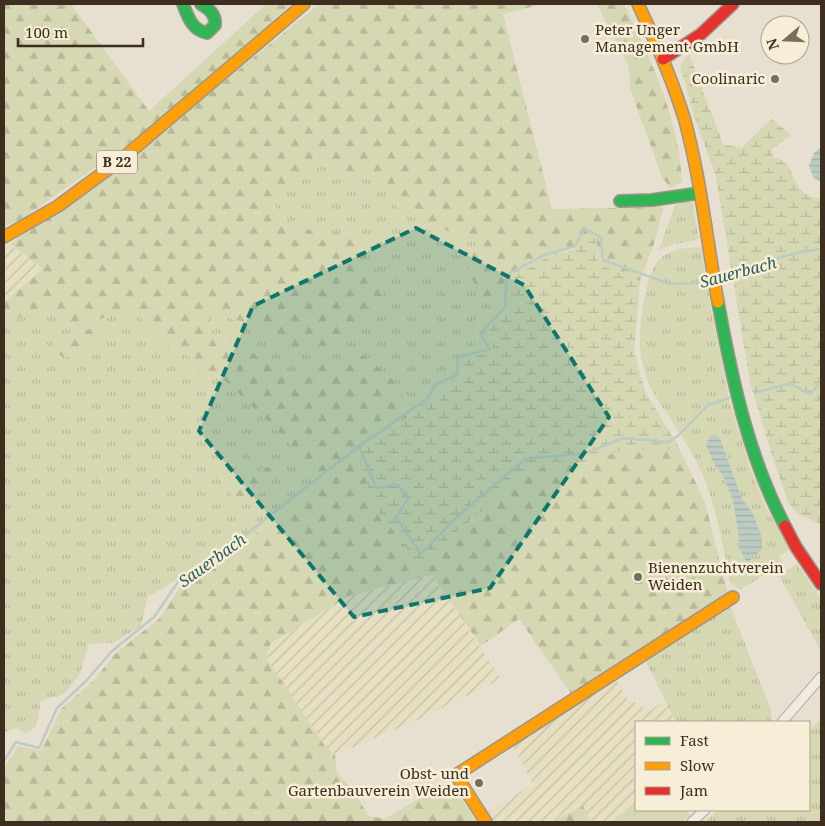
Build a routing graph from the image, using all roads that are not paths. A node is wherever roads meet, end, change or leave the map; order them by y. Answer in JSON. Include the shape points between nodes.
{"nodes":[{"id":1,"x":183,"y":4,"type":"edge"},
{"id":2,"x":201,"y":4,"type":"edge"},
{"id":3,"x":304,"y":4,"type":"edge"},
{"id":4,"x":638,"y":4,"type":"edge"},
{"id":5,"x":733,"y":4,"type":"edge"},
{"id":6,"x":663,"y":59,"type":"junction"},
{"id":7,"x":700,"y":193,"type":"junction"},
{"id":8,"x":620,"y":202,"type":"dead end"},
{"id":9,"x":4,"y":237,"type":"edge"},
{"id":10,"x":819,"y":581,"type":"edge"},
{"id":11,"x":733,"y":597,"type":"dead end"},
{"id":12,"x":821,"y":677,"type":"edge"},
{"id":13,"x":783,"y":721,"type":"edge"},
{"id":14,"x":704,"y":811,"type":"edge"},
{"id":15,"x":486,"y":822,"type":"edge"},
{"id":16,"x":692,"y":822,"type":"edge"}],
"edges":[{"from":1,"to":2,"type":"main road","via":[[194,29],[207,33],[215,25],[215,16]]},
{"from":3,"to":9,"type":"main road","number":"B 22","via":[[123,158],[58,206]]},
{"from":4,"to":6,"type":"main road"},
{"from":5,"to":6,"type":"main road","via":[[710,28]]},
{"from":6,"to":7,"type":"main road","via":[[686,124]]},
{"from":7,"to":8,"type":"main road"},
{"from":7,"to":10,"type":"main road","via":[[733,378],[755,461],[771,501]]},
{"from":11,"to":15,"type":"main road","via":[[456,775]]},
{"from":12,"to":13,"type":"street"},
{"from":14,"to":16,"type":"street"}]}
